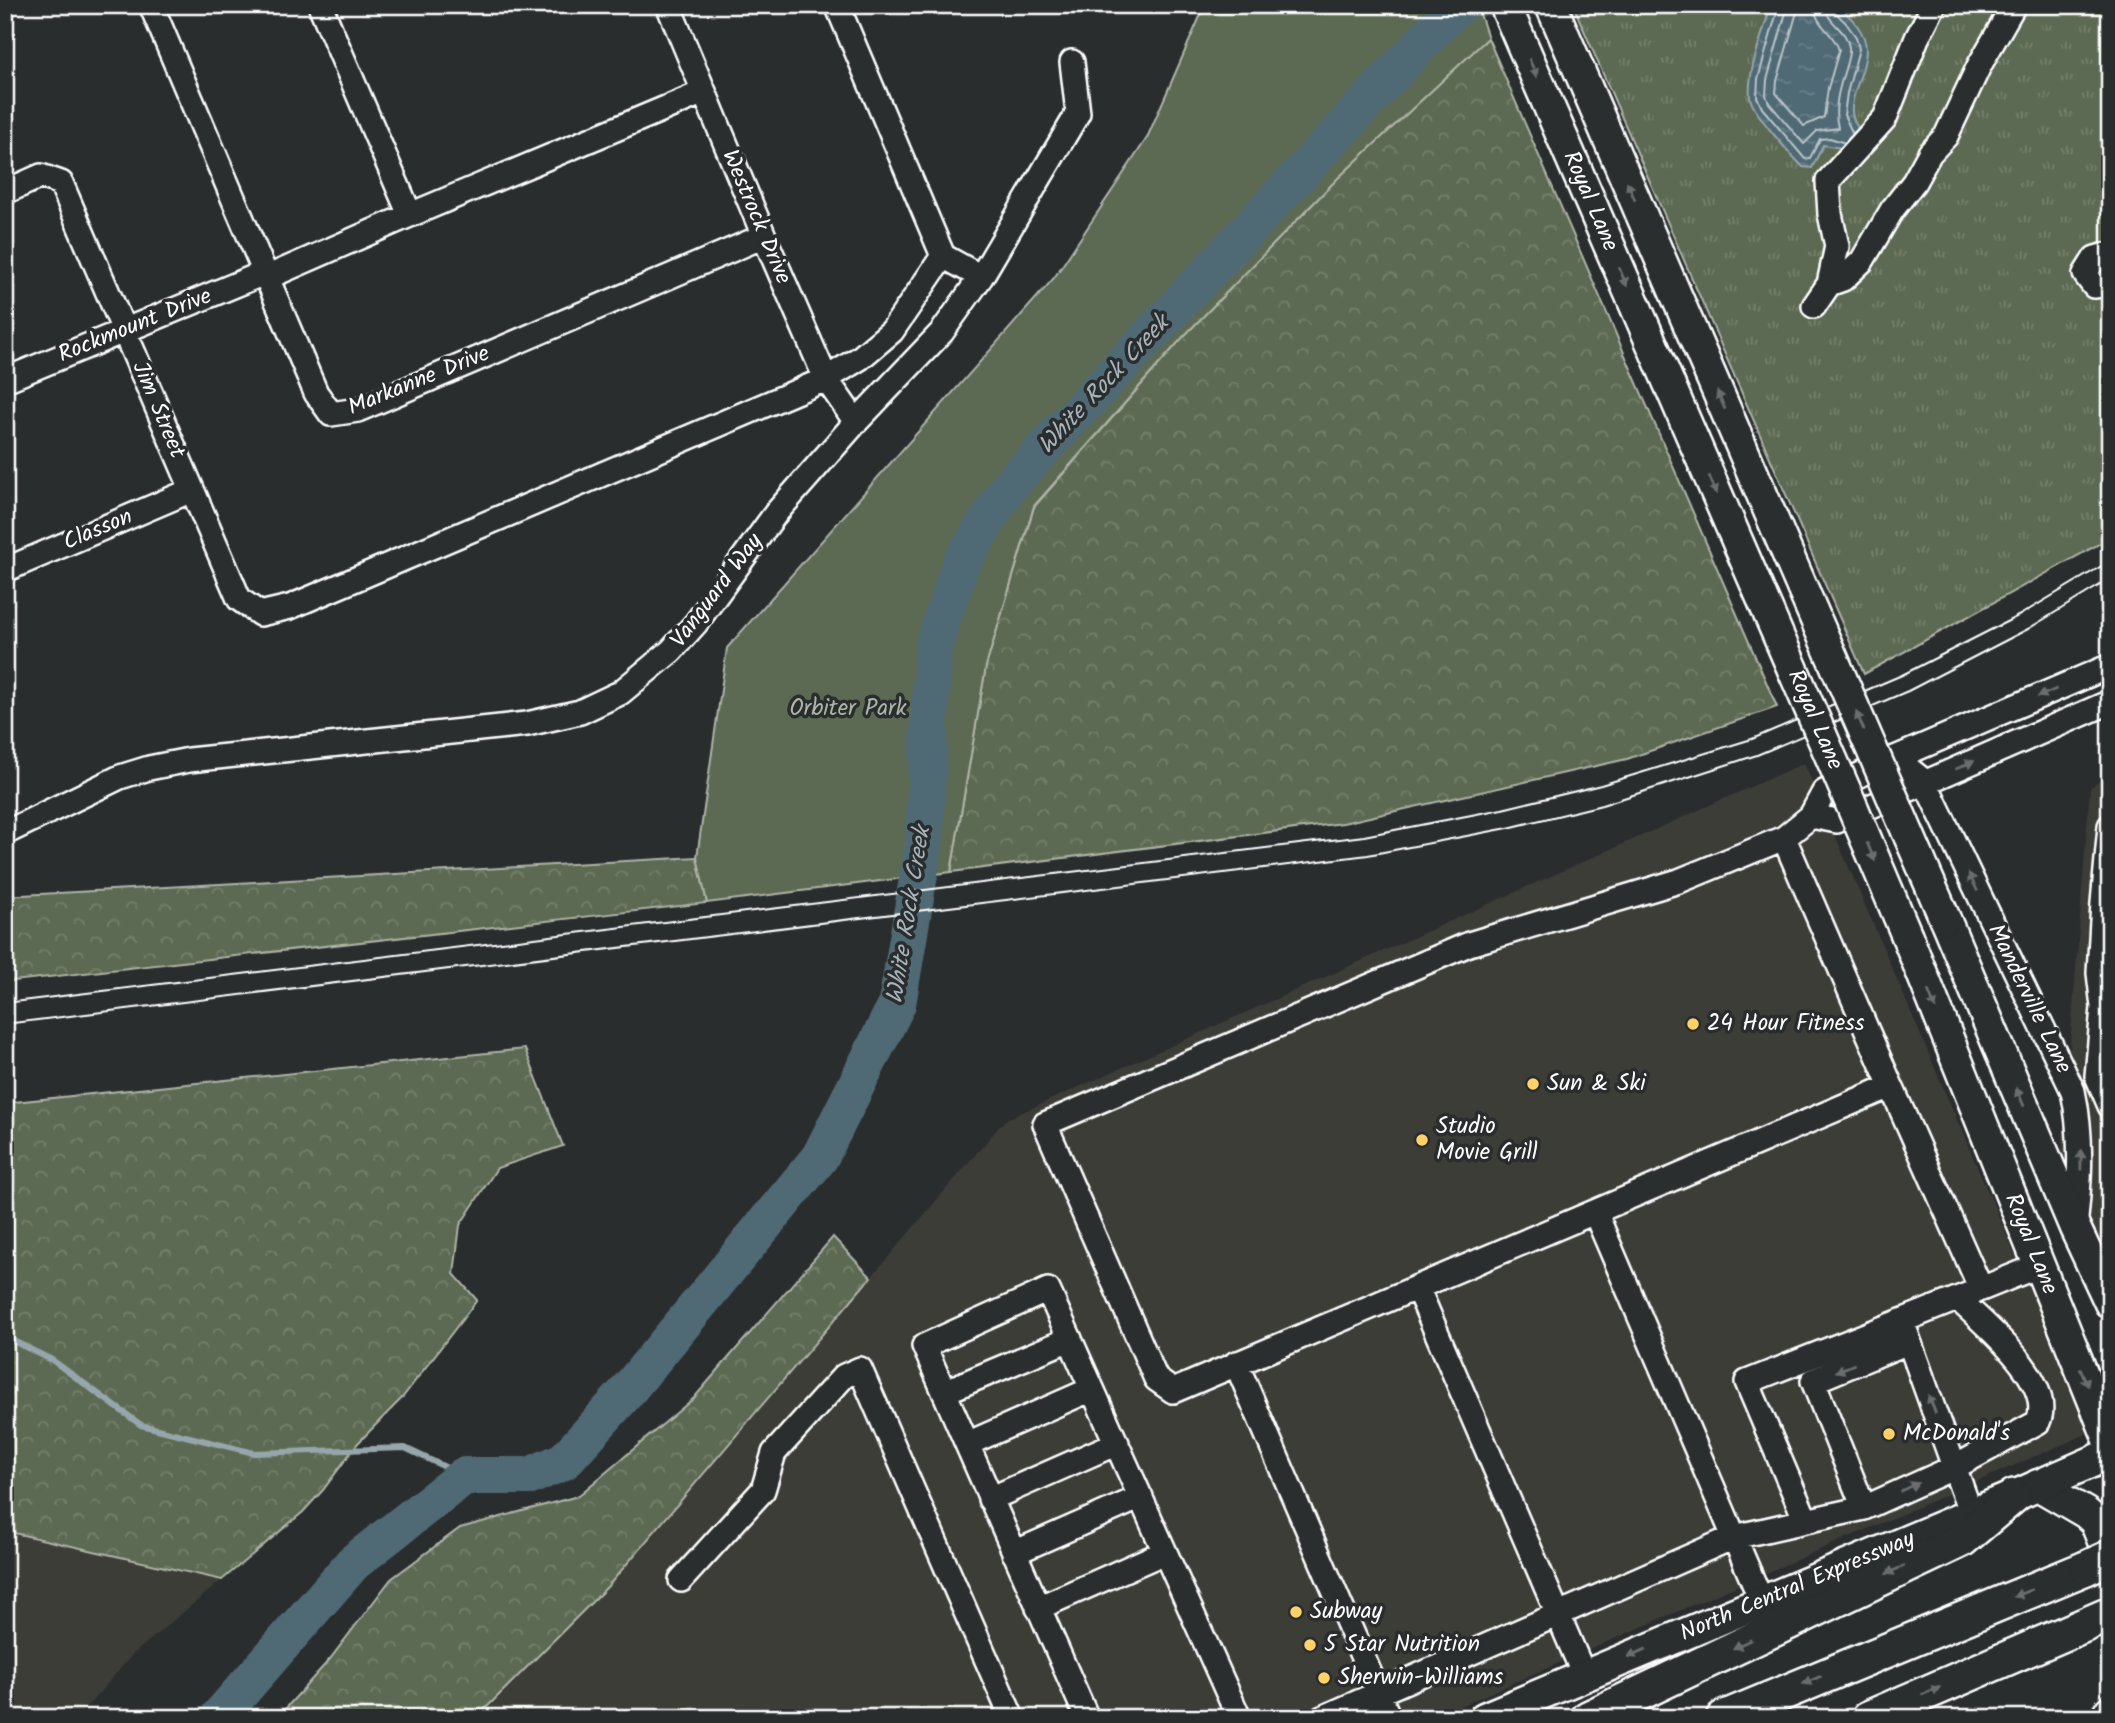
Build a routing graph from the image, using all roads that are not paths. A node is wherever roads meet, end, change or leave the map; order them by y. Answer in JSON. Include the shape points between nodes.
{"nodes":[{"id":1,"x":151,"y":5,"type":"edge"},
{"id":2,"x":320,"y":5,"type":"edge"},
{"id":3,"x":668,"y":5,"type":"edge"},
{"id":4,"x":836,"y":5,"type":"edge"},
{"id":5,"x":1505,"y":5,"type":"edge"},
{"id":6,"x":1551,"y":5,"type":"edge"},
{"id":7,"x":1934,"y":5,"type":"edge"},
{"id":8,"x":2014,"y":5,"type":"edge"},
{"id":9,"x":1072,"y":62,"type":"dead end"},
{"id":10,"x":704,"y":92,"type":"junction"},
{"id":11,"x":5,"y":192,"type":"edge"},
{"id":12,"x":410,"y":215,"type":"junction"},
{"id":13,"x":764,"y":236,"type":"junction"},
{"id":14,"x":2110,"y":254,"type":"edge"},
{"id":15,"x":943,"y":256,"type":"junction"},
{"id":16,"x":265,"y":276,"type":"junction"},
{"id":17,"x":981,"y":277,"type":"junction"},
{"id":18,"x":1829,"y":284,"type":"junction"},
{"id":19,"x":2110,"y":284,"type":"edge"},
{"id":20,"x":1814,"y":306,"type":"dead end"},
{"id":21,"x":125,"y":330,"type":"junction"},
{"id":22,"x":826,"y":379,"type":"junction"},
{"id":23,"x":5,"y":380,"type":"edge"},
{"id":24,"x":856,"y":422,"type":"junction"},
{"id":25,"x":192,"y":490,"type":"junction"},
{"id":26,"x":5,"y":570,"type":"edge"},
{"id":27,"x":2110,"y":666,"type":"edge"},
{"id":28,"x":2110,"y":702,"type":"edge"},
{"id":29,"x":1895,"y":758,"type":"junction"},
{"id":30,"x":1925,"y":782,"type":"junction"},
{"id":31,"x":1811,"y":816,"type":"junction"},
{"id":32,"x":2110,"y":826,"type":"edge"},
{"id":33,"x":5,"y":833,"type":"edge"},
{"id":34,"x":1784,"y":838,"type":"junction"},
{"id":35,"x":2106,"y":902,"type":"edge"},
{"id":36,"x":1891,"y":1086,"type":"junction"},
{"id":37,"x":2110,"y":1106,"type":"edge"},
{"id":38,"x":1595,"y":1212,"type":"junction"},
{"id":39,"x":2076,"y":1228,"type":"junction"},
{"id":40,"x":2101,"y":1262,"type":"edge"},
{"id":41,"x":2038,"y":1266,"type":"junction"},
{"id":42,"x":1417,"y":1287,"type":"junction"},
{"id":43,"x":1981,"y":1289,"type":"junction"},
{"id":44,"x":1958,"y":1299,"type":"junction"},
{"id":45,"x":2110,"y":1303,"type":"edge"},
{"id":46,"x":1905,"y":1331,"type":"junction"},
{"id":47,"x":1070,"y":1339,"type":"junction"},
{"id":48,"x":1236,"y":1363,"type":"junction"},
{"id":49,"x":1092,"y":1389,"type":"junction"},
{"id":50,"x":944,"y":1392,"type":"junction"},
{"id":51,"x":2110,"y":1442,"type":"edge"},
{"id":52,"x":1116,"y":1443,"type":"junction"},
{"id":53,"x":967,"y":1444,"type":"junction"},
{"id":54,"x":2110,"y":1454,"type":"edge"},
{"id":55,"x":1955,"y":1466,"type":"junction"},
{"id":56,"x":2026,"y":1490,"type":"junction"},
{"id":57,"x":1140,"y":1497,"type":"junction"},
{"id":58,"x":990,"y":1499,"type":"junction"},
{"id":59,"x":1864,"y":1508,"type":"junction"},
{"id":60,"x":1971,"y":1514,"type":"junction"},
{"id":61,"x":1806,"y":1521,"type":"junction"},
{"id":62,"x":1734,"y":1537,"type":"junction"},
{"id":63,"x":1165,"y":1552,"type":"junction"},
{"id":64,"x":1014,"y":1553,"type":"junction"},
{"id":65,"x":2102,"y":1561,"type":"edge"},
{"id":66,"x":681,"y":1580,"type":"dead end"},
{"id":67,"x":1761,"y":1600,"type":"junction"},
{"id":68,"x":1038,"y":1608,"type":"junction"},
{"id":69,"x":1558,"y":1613,"type":"junction"},
{"id":70,"x":2109,"y":1614,"type":"edge"},
{"id":71,"x":1584,"y":1675,"type":"junction"},
{"id":72,"x":1378,"y":1692,"type":"junction"},
{"id":73,"x":1012,"y":1718,"type":"edge"},
{"id":74,"x":1087,"y":1718,"type":"edge"},
{"id":75,"x":1239,"y":1718,"type":"edge"},
{"id":76,"x":1322,"y":1718,"type":"edge"},
{"id":77,"x":1389,"y":1718,"type":"edge"},
{"id":78,"x":1484,"y":1718,"type":"edge"},
{"id":79,"x":1588,"y":1718,"type":"edge"},
{"id":80,"x":1723,"y":1718,"type":"edge"},
{"id":81,"x":1868,"y":1718,"type":"edge"}],
"edges":[{"from":1,"to":16,"type":"street","name":"Markanne Drive"},
{"from":2,"to":12,"type":"street"},
{"from":3,"to":10,"type":"street","name":"Westrock Drive"},
{"from":4,"to":15,"type":"street"},
{"from":5,"to":41,"type":"main road","name":"Royal Lane","one_way":true,"bridge":true,"via":[[1846,792]]},
{"from":39,"to":6,"type":"main road","name":"Royal Lane","one_way":true,"bridge":true},
{"from":7,"to":18,"type":"street","via":[[1885,118],[1828,181],[1837,246]]},
{"from":8,"to":18,"type":"street","via":[[1946,136],[1930,153],[1862,261],[1843,279]]},
{"from":9,"to":17,"type":"street","name":"Vanguard Way","via":[[1078,113]]},
{"from":10,"to":12,"type":"street","name":"Rockmount Drive"},
{"from":10,"to":13,"type":"street","name":"Westrock Drive"},
{"from":11,"to":21,"type":"street","name":"Jim Street","via":[[41,176],[61,183]]},
{"from":12,"to":16,"type":"street","name":"Rockmount Drive"},
{"from":13,"to":16,"type":"street","name":"Markanne Drive","via":[[358,410],[331,414],[316,393]]},
{"from":13,"to":22,"type":"street","name":"Westrock Drive"},
{"from":14,"to":19,"type":"street","via":[[2095,258],[2085,274],[2094,286]]},
{"from":15,"to":17,"type":"street"},
{"from":15,"to":22,"type":"street","via":[[892,331]]},
{"from":16,"to":21,"type":"street","name":"Rockmount Drive"},
{"from":17,"to":24,"type":"street","name":"Vanguard Way","via":[[942,332]]},
{"from":18,"to":20,"type":"street"},
{"from":21,"to":23,"type":"street","name":"Rockmount Drive"},
{"from":21,"to":25,"type":"street","name":"Jim Street"},
{"from":22,"to":24,"type":"street","name":"Westrock Drive"},
{"from":22,"to":25,"type":"street","name":"Jim Street","via":[[290,607],[260,614],[239,599]]},
{"from":24,"to":33,"type":"street","name":"Vanguard Way","via":[[776,513],[680,642],[620,693],[580,712],[527,724],[149,768],[120,777]]},
{"from":25,"to":26,"type":"street","name":"Classon"},
{"from":27,"to":29,"type":"street","one_way":true},
{"from":30,"to":28,"type":"street","one_way":true},
{"from":29,"to":30,"type":"street","name":"Manderville Lane"},
{"from":29,"to":31,"type":"street","via":[[1824,792]]},
{"from":30,"to":31,"type":"street","via":[[1837,821]]},
{"from":39,"to":30,"type":"street","name":"Manderville Lane","one_way":true,"via":[[2081,1151],[2073,1091]]},
{"from":31,"to":34,"type":"street"},
{"from":32,"to":35,"type":"street"},
{"from":34,"to":36,"type":"street"},
{"from":34,"to":48,"type":"street","via":[[1679,881],[1469,944],[1045,1124],[1156,1379],[1173,1391]]},
{"from":35,"to":37,"type":"street","via":[[2097,1076]]},
{"from":36,"to":38,"type":"street"},
{"from":36,"to":43,"type":"street"},
{"from":38,"to":42,"type":"street"},
{"from":38,"to":62,"type":"street"},
{"from":39,"to":40,"type":"main road","name":"Royal Lane"},
{"from":40,"to":45,"type":"main road","name":"Royal Lane"},
{"from":41,"to":43,"type":"street"},
{"from":41,"to":51,"type":"main road","name":"Royal Lane","one_way":true},
{"from":42,"to":48,"type":"street"},
{"from":42,"to":69,"type":"street"},
{"from":43,"to":44,"type":"street"},
{"from":44,"to":46,"type":"street"},
{"from":44,"to":55,"type":"street","via":[[2024,1366],[2035,1385],[2042,1414],[2038,1422]]},
{"from":55,"to":46,"type":"street","one_way":true},
{"from":46,"to":59,"type":"street","one_way":true,"via":[[1813,1381]]},
{"from":46,"to":61,"type":"street","via":[[1747,1382]]},
{"from":47,"to":49,"type":"street"},
{"from":47,"to":50,"type":"street"},
{"from":47,"to":50,"type":"street","via":[[1048,1290],[924,1346]]},
{"from":48,"to":72,"type":"street"},
{"from":49,"to":52,"type":"street"},
{"from":49,"to":53,"type":"street"},
{"from":50,"to":53,"type":"street"},
{"from":52,"to":57,"type":"street"},
{"from":52,"to":58,"type":"street"},
{"from":53,"to":58,"type":"street"},
{"from":54,"to":56,"type":"main road","name":"North Central Expressway"},
{"from":59,"to":55,"type":"street","one_way":true},
{"from":55,"to":60,"type":"street"},
{"from":56,"to":60,"type":"main road","name":"North Central Expressway"},
{"from":56,"to":65,"type":"main road","via":[[2087,1513],[2095,1521]]},
{"from":56,"to":79,"type":"highway","one_way":true,"via":[[1962,1539]]},
{"from":57,"to":63,"type":"street"},
{"from":57,"to":64,"type":"street"},
{"from":58,"to":64,"type":"street"},
{"from":59,"to":61,"type":"street"},
{"from":60,"to":67,"type":"main road","name":"North Central Expressway"},
{"from":61,"to":62,"type":"street"},
{"from":62,"to":67,"type":"street"},
{"from":62,"to":69,"type":"street"},
{"from":63,"to":68,"type":"street"},
{"from":63,"to":75,"type":"street"},
{"from":64,"to":68,"type":"street"},
{"from":65,"to":80,"type":"highway","one_way":true},
{"from":66,"to":73,"type":"street","via":[[763,1490],[774,1453],[844,1376],[860,1369]]},
{"from":67,"to":71,"type":"main road","name":"North Central Expressway","one_way":true},
{"from":68,"to":74,"type":"street"},
{"from":69,"to":71,"type":"street"},
{"from":69,"to":72,"type":"street"},
{"from":81,"to":70,"type":"highway","one_way":true},
{"from":71,"to":78,"type":"main road","name":"North Central Expressway"},
{"from":72,"to":76,"type":"street"},
{"from":72,"to":77,"type":"street"}]}
